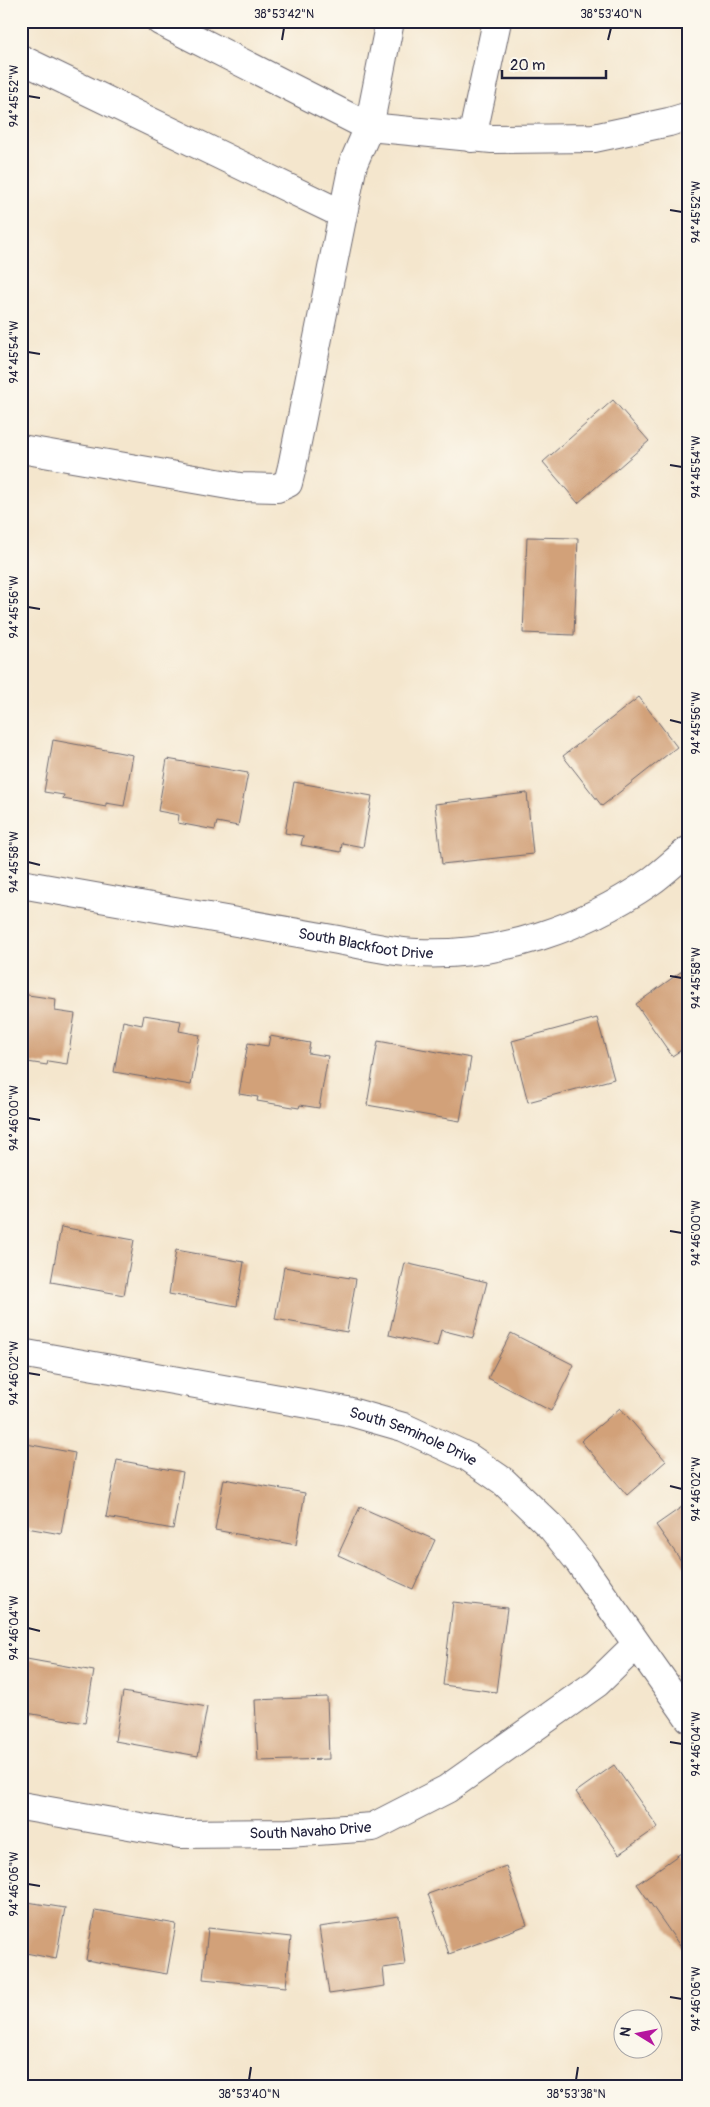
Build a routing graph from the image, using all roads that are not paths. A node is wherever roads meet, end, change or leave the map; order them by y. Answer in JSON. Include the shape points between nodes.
{"nodes":[{"id":1,"x":160,"y":21,"type":"edge"},
{"id":2,"x":390,"y":21,"type":"edge"},
{"id":3,"x":497,"y":21,"type":"edge"},
{"id":4,"x":21,"y":59,"type":"edge"},
{"id":5,"x":689,"y":116,"type":"edge"},
{"id":6,"x":369,"y":127,"type":"junction"},
{"id":7,"x":472,"y":138,"type":"junction"},
{"id":8,"x":342,"y":214,"type":"junction"},
{"id":9,"x":21,"y":449,"type":"edge"},
{"id":10,"x":689,"y":850,"type":"edge"},
{"id":11,"x":21,"y":884,"type":"edge"},
{"id":12,"x":21,"y":1352,"type":"edge"},
{"id":13,"x":636,"y":1645,"type":"junction"},
{"id":14,"x":689,"y":1718,"type":"edge"},
{"id":15,"x":21,"y":1806,"type":"edge"}],
"edges":[{"from":1,"to":6,"type":"street"},
{"from":2,"to":6,"type":"street"},
{"from":3,"to":7,"type":"street"},
{"from":4,"to":8,"type":"street"},
{"from":5,"to":7,"type":"street","via":[[594,138]]},
{"from":6,"to":7,"type":"street"},
{"from":6,"to":8,"type":"street","via":[[353,164]]},
{"from":8,"to":9,"type":"street","via":[[288,482],[277,488],[240,486]]},
{"from":10,"to":11,"type":"street","name":"South Blackfoot Drive","via":[[651,881],[593,915],[561,929],[487,949],[427,953],[384,950]]},
{"from":12,"to":13,"type":"street","name":"South Seminole Drive","via":[[347,1411],[404,1427],[468,1457],[503,1481],[552,1528]]},
{"from":13,"to":14,"type":"street","name":"South Seminole Drive"},
{"from":13,"to":15,"type":"street","name":"South Navaho Drive","via":[[597,1682],[555,1714],[447,1789],[373,1827],[288,1833],[180,1834]]}]}
